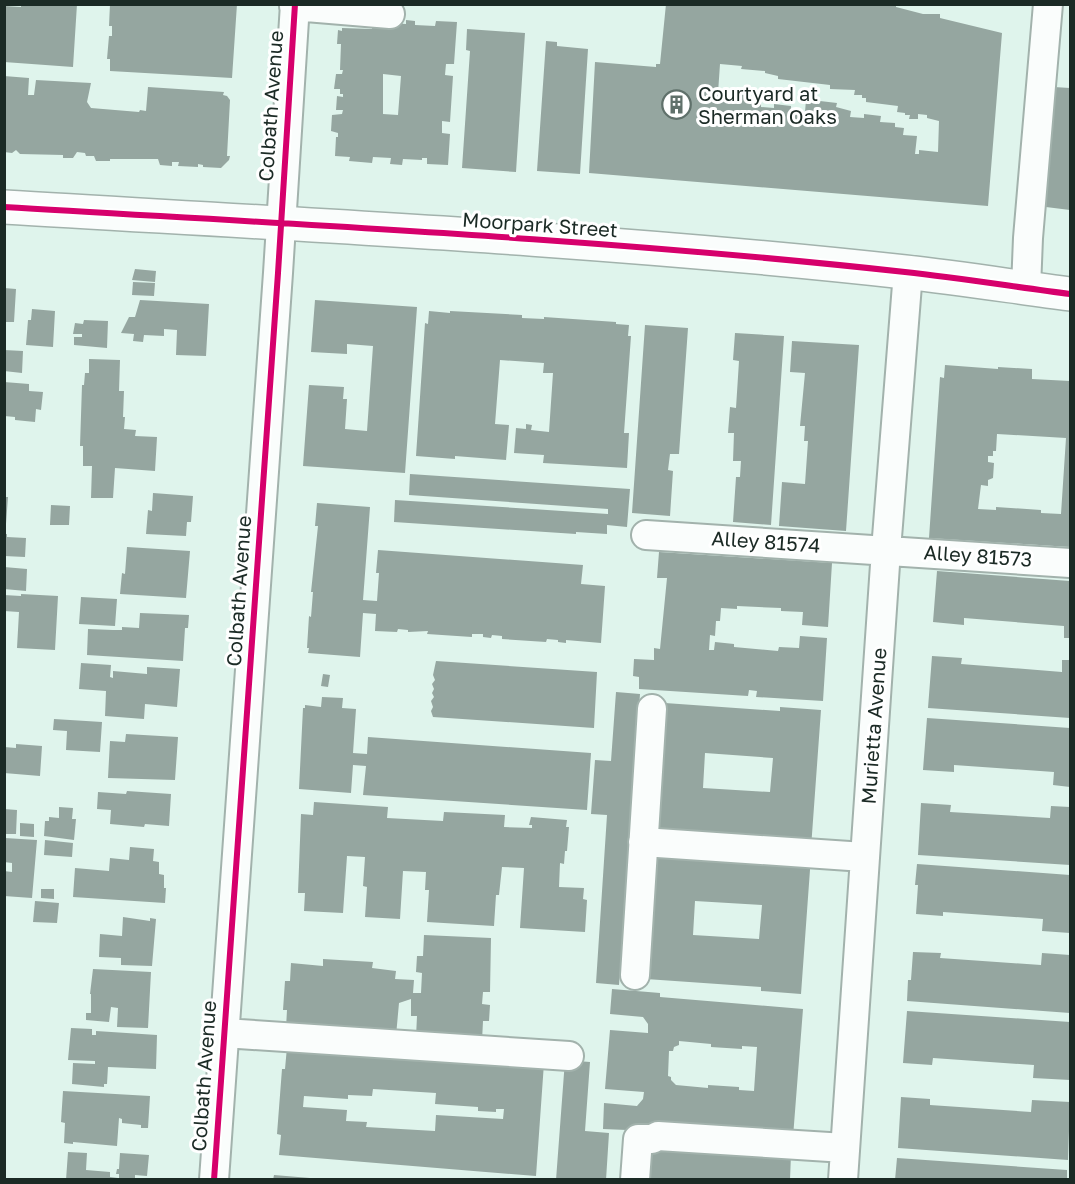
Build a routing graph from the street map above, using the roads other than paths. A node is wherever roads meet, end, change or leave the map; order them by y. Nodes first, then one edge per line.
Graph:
1 (1048, 4) edge
2 (294, 5) edge
3 (390, 14) dead end
4 (4, 207) edge
5 (280, 224) junction
6 (908, 272) junction
7 (1026, 288) junction
8 (1071, 294) edge
9 (646, 535) dead end
10 (886, 549) junction
11 (1071, 563) edge
12 (652, 709) dead end
13 (643, 842) junction
14 (864, 857) junction
15 (635, 975) dead end
16 (224, 1033) junction
17 (569, 1056) dead end
18 (845, 1148) junction
19 (214, 1179) edge
20 (635, 1179) edge
21 (843, 1179) edge

1 - 7 street
2 - 3 street
2 - 5 street, Colbath Avenue
4 - 5 main road, Moorpark Street
5 - 6 main road, Moorpark Street
5 - 16 street, Colbath Avenue
6 - 7 main road, Moorpark Street
6 - 10 street, Murietta Avenue
7 - 8 main road, Moorpark Street
9 - 10 street, Alley 81574
10 - 11 street, Alley 81573
10 - 14 street, Murietta Avenue
12 - 13 street
13 - 14 street
13 - 15 street
14 - 18 street, Murietta Avenue
16 - 17 street
16 - 19 street, Colbath Avenue
18 - 20 street
18 - 21 street, Murietta Avenue

